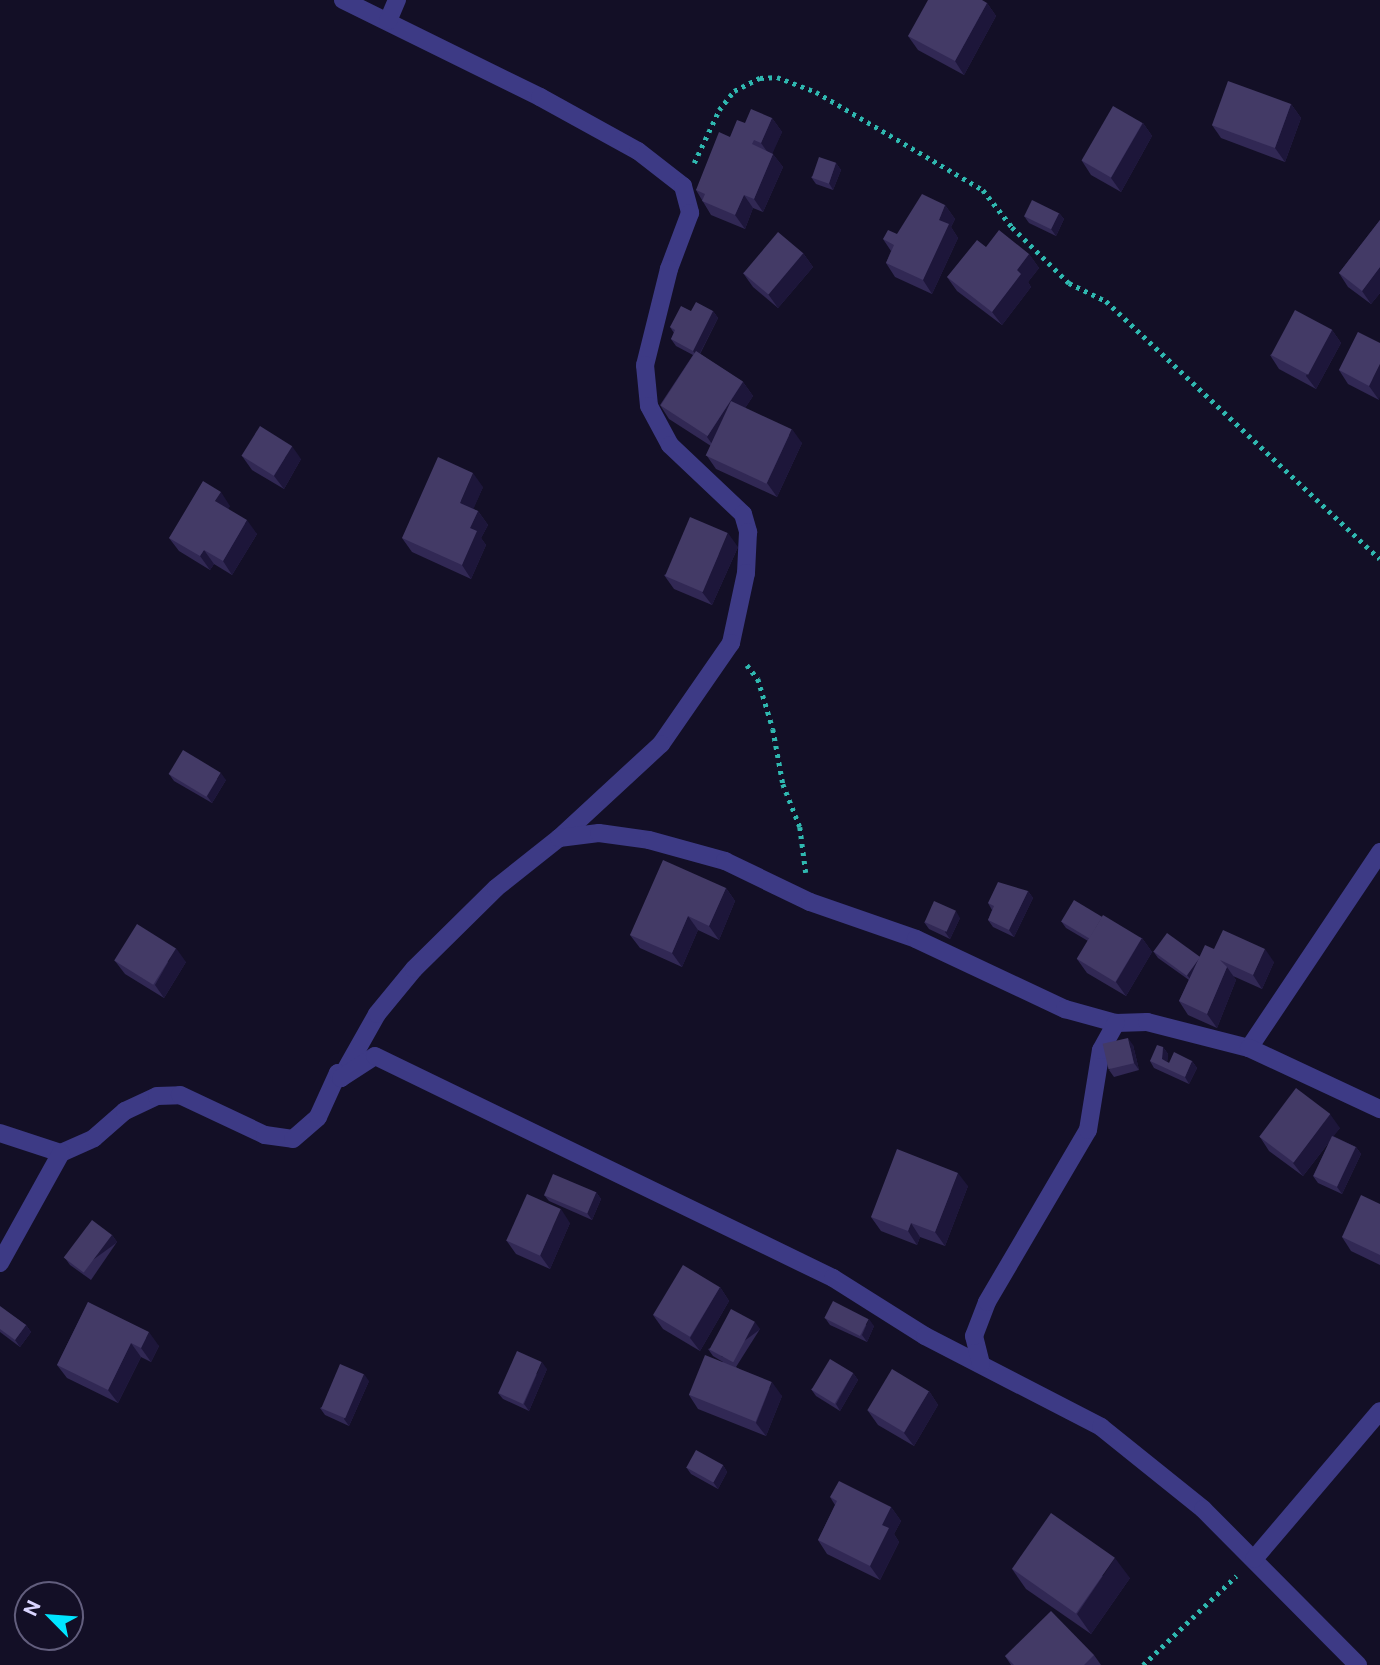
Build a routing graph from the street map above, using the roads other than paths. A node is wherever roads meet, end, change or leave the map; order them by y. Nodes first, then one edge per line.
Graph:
1 (343, 0) edge
2 (397, 0) edge
3 (388, 21) junction
4 (559, 838) junction
5 (1380, 852) edge
6 (1116, 1023) junction
7 (1249, 1048) junction
8 (341, 1078) junction
9 (1380, 1109) edge
10 (0, 1133) edge
11 (61, 1153) junction
12 (0, 1263) edge
13 (981, 1364) junction
14 (1380, 1411) edge
15 (1254, 1559) junction
16 (1358, 1665) edge

1 - 3 street
2 - 3 street
3 - 4 street
4 - 6 street
4 - 8 street
5 - 7 street
6 - 7 street
6 - 13 street
7 - 9 street
8 - 11 street
8 - 13 street
10 - 11 street
11 - 12 street
13 - 15 street
14 - 15 street
15 - 16 street

